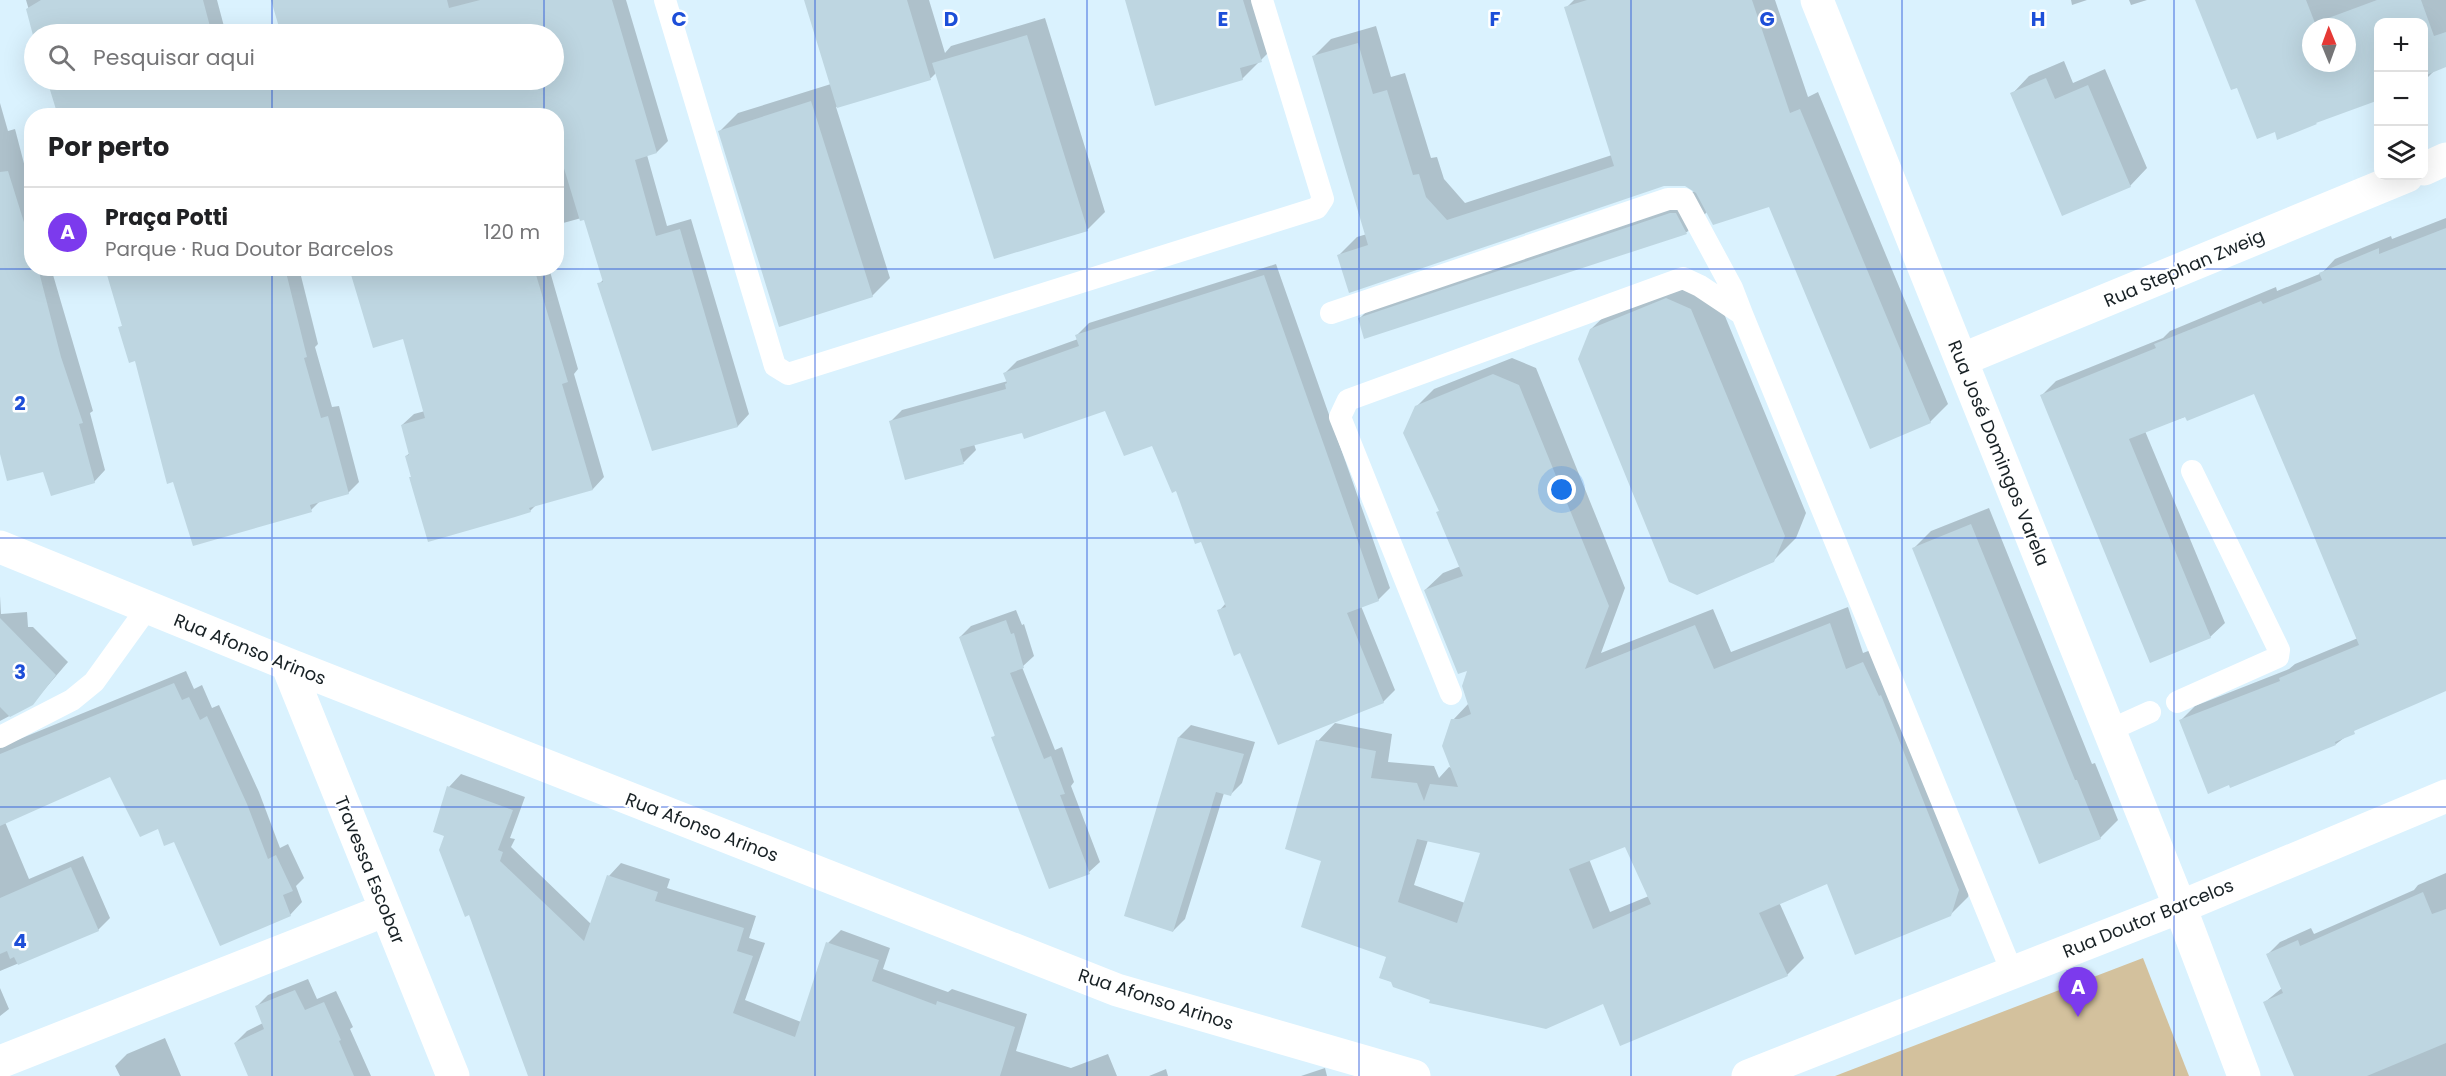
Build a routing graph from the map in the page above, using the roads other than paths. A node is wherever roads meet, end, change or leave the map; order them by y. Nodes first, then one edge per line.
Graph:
1 (665, 0) edge
2 (1262, 0) edge
3 (1817, 0) edge
4 (2446, 159) edge
5 (2428, 167) edge
6 (2397, 180) edge
7 (1331, 313) dead end
8 (1742, 314) junction
9 (1961, 360) junction
10 (2192, 471) dead end
11 (0, 547) edge
12 (148, 608) junction
13 (287, 664) junction
14 (1451, 694) dead end
15 (2177, 702) dead end
16 (2150, 712) dead end
17 (2110, 730) junction
18 (0, 737) edge
19 (2446, 796) edge
20 (2180, 907) junction
21 (386, 910) junction
22 (2012, 972) junction
23 (0, 1062) edge
24 (1776, 1069) edge
25 (453, 1076) edge
26 (1414, 1076) edge
27 (1748, 1076) edge
28 (2244, 1076) edge

1 - 2 lane
3 - 9 street, Rua José Domingos Varela
4 - 5 street
6 - 9 street, Rua Stephan Zweig
7 - 8 lane
8 - 14 lane
8 - 22 lane
9 - 17 street, Rua José Domingos Varela
10 - 15 lane
11 - 12 street, Rua Afonso Arinos
12 - 13 street, Rua Afonso Arinos
12 - 18 lane
13 - 21 street, Travessa Escobar
13 - 26 street, Rua Afonso Arinos
16 - 17 lane
17 - 20 street, Rua José Domingos Varela
19 - 20 street, Rua Doutor Barcelos
20 - 22 street, Rua Doutor Barcelos
20 - 28 street, Rua José Domingos Varela
21 - 23 street
21 - 25 street, Travessa Escobar
22 - 24 street, Rua Doutor Barcelos
24 - 27 street, Rua Doutor Barcelos

